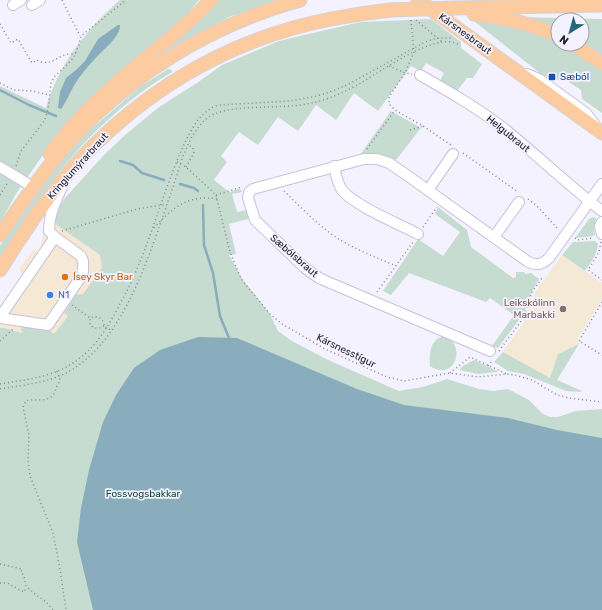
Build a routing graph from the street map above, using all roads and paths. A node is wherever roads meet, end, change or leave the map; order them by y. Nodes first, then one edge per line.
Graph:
1 (62, 0) edge
2 (126, 0) edge
3 (211, 0) edge
4 (300, 0) edge
5 (418, 0) edge
6 (602, 5) edge
7 (553, 6) junction
8 (456, 10) junction
9 (602, 11) edge
10 (409, 14) dead end
11 (415, 19) dead end
12 (0, 24) edge
13 (550, 33) edge
14 (80, 36) junction
15 (442, 42) dead end
16 (413, 48) junction
17 (585, 52) edge
18 (76, 53) junction
19 (602, 63) edge
20 (389, 66) dead end
21 (405, 73) junction
22 (420, 75) joint
23 (0, 83) edge
24 (49, 95) junction
25 (395, 110) junction
26 (423, 126) junction
27 (410, 130) dead end
28 (601, 132) edge
29 (189, 145) dead end
30 (456, 151) junction
31 (363, 155) dead end
32 (177, 162) junction
33 (334, 166) junction
34 (0, 167) edge
35 (186, 167) junction
36 (13, 174) junction
37 (66, 176) junction
38 (37, 182) junction
39 (276, 183) junction
40 (602, 184) edge
41 (242, 187) dead end
42 (428, 190) junction
43 (0, 195) edge
44 (216, 195) junction
45 (218, 198) junction
46 (519, 202) dead end
47 (589, 202) junction
48 (162, 205) junction
49 (166, 205) dead end
50 (449, 205) junction
51 (602, 211) edge
52 (602, 222) edge
53 (153, 229) junction
54 (561, 233) dead end
55 (418, 234) junction
56 (602, 234) edge
57 (0, 235) edge
58 (55, 237) junction
59 (494, 237) junction
60 (573, 237) dead end
61 (396, 266) junction
62 (0, 270) edge
63 (542, 278) dead end
64 (602, 280) edge
65 (371, 300) junction
66 (602, 302) edge
67 (70, 304) dead end
68 (0, 318) edge
69 (90, 318) junction
70 (16, 326) dead end
71 (104, 326) junction
72 (107, 328) junction
73 (112, 331) dead end
74 (0, 341) edge
75 (493, 355) junction
76 (602, 355) edge
77 (488, 366) junction
78 (57, 371) junction
79 (450, 373) junction
80 (507, 374) junction
81 (0, 384) edge
82 (602, 402) edge
83 (0, 564) edge
84 (0, 582) edge
85 (26, 586) junction
86 (52, 610) edge
87 (66, 610) edge

1 - 14 path
2 - 14 path
3 - 38 main road
4 - 38 main road, Kringlumýrarbraut
5 - 28 main road, Kársnesbraut
6 - 7 main road
7 - 8 main road
7 - 9 main road
8 - 13 main road
8 - 37 main road, Kringlumýrarbraut, bridge
10 - 16 path
11 - 15 path
12 - 18 path
14 - 18 path
16 - 21 path
16 - 32 path
17 - 19 main road
18 - 24 path
20 - 21 path
21 - 22 path
21 - 25 path
22 - 47 street, Helgubraut
23 - 24 path
24 - 36 path
25 - 26 path
25 - 31 path
26 - 27 path
26 - 30 path
29 - 35 path
30 - 42 street
30 - 54 path
32 - 35 path, Kársnesstígur
32 - 48 path
33 - 39 street, Sæbólsbraut
33 - 42 street, Sæbólsbraut
33 - 55 street
34 - 36 street
35 - 44 path, Kársnesstígur
36 - 38 street
36 - 43 path
37 - 58 street
37 - 62 main road, Kringlumýrarbraut
38 - 57 main road, Kringlumýrarbraut
39 - 61 path
39 - 65 street, Sæbólsbraut
40 - 47 street, Sæbólsbraut
41 - 44 path
42 - 50 street, Sæbólsbraut
44 - 45 path, Kársnesstígur
45 - 53 path
45 - 79 path, Kársnesstígur
46 - 59 street
47 - 51 street, Helgubraut
47 - 59 street, Sæbólsbraut
48 - 49 path
48 - 53 path
48 - 58 path
50 - 55 path
50 - 59 street, Sæbólsbraut
52 - 56 street
53 - 72 path
55 - 61 path
58 - 68 street
58 - 68 street
60 - 64 path
61 - 65 path
63 - 75 path
65 - 75 street, Sæbólsbraut
66 - 76 path
67 - 69 path
69 - 71 path
69 - 71 path
70 - 74 path
71 - 72 path
72 - 73 path
72 - 78 path
75 - 77 path
77 - 79 path
77 - 80 path
78 - 81 path
78 - 87 path
79 - 80 path, Kársnesstígur
80 - 82 path, Kársnesstígur
83 - 85 path
84 - 85 path
85 - 86 path

